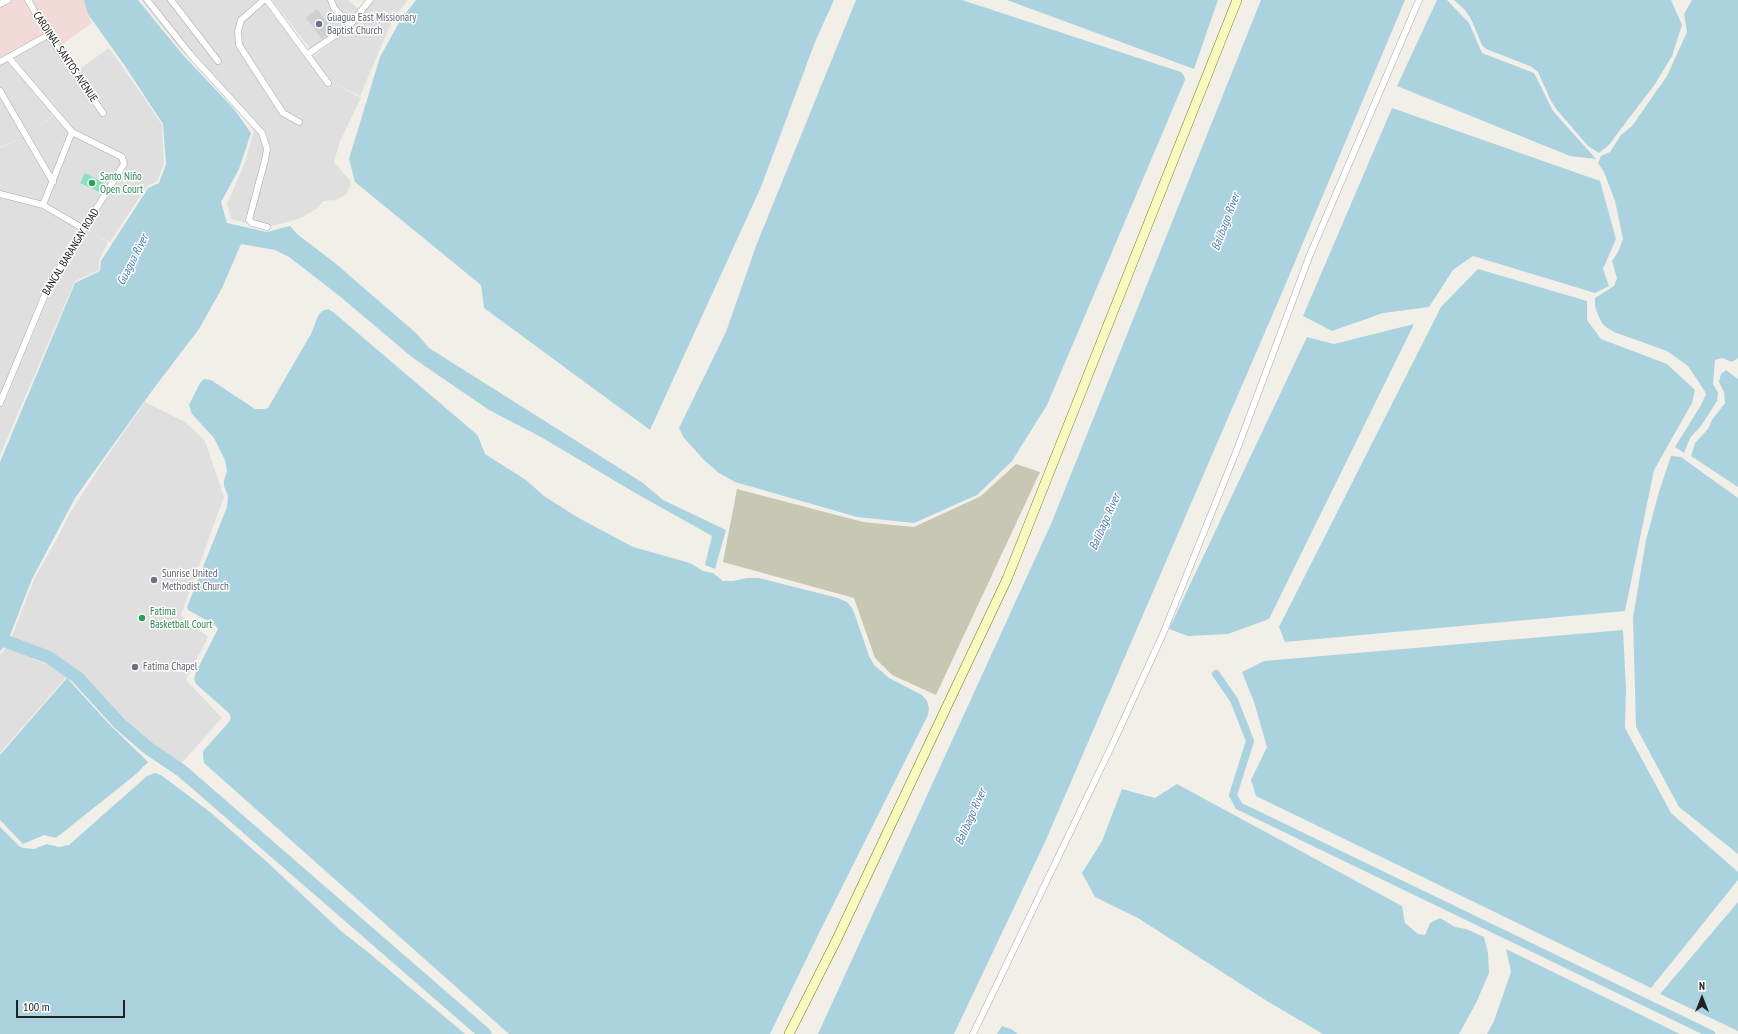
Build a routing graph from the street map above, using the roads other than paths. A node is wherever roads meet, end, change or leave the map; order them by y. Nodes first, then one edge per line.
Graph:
1 (8, 0) edge
2 (28, 0) edge
3 (147, 0) edge
4 (171, 0) edge
5 (266, 0) edge
6 (331, 0) edge
7 (370, 0) edge
8 (1237, 0) edge
9 (1419, 0) edge
10 (0, 4) edge
11 (350, 25) junction
12 (48, 35) junction
13 (308, 54) junction
14 (9, 58) junction
15 (218, 61) dead end
16 (0, 62) edge
17 (328, 83) dead end
18 (0, 91) edge
19 (103, 113) dead end
20 (299, 122) dead end
21 (72, 132) junction
22 (53, 182) junction
23 (0, 194) edge
24 (43, 205) junction
25 (267, 226) dead end
26 (84, 229) junction
27 (0, 403) edge
28 (789, 1034) edge
29 (973, 1034) edge

1 - 10 street
2 - 12 street, CARDINAL SANTOS AVENUE
3 - 25 street
4 - 15 street
5 - 13 street
5 - 20 street
6 - 11 street
7 - 11 street
8 - 28 street
9 - 29 street
11 - 13 street
12 - 14 street
12 - 19 street, CARDINAL SANTOS AVENUE
13 - 17 street
14 - 16 street
14 - 21 street, BANCAL BARANGAY ROAD
18 - 22 street
21 - 22 street
21 - 26 street, BANCAL BARANGAY ROAD
22 - 24 street
23 - 24 street
24 - 26 street
26 - 27 street, BANCAL BARANGAY ROAD

